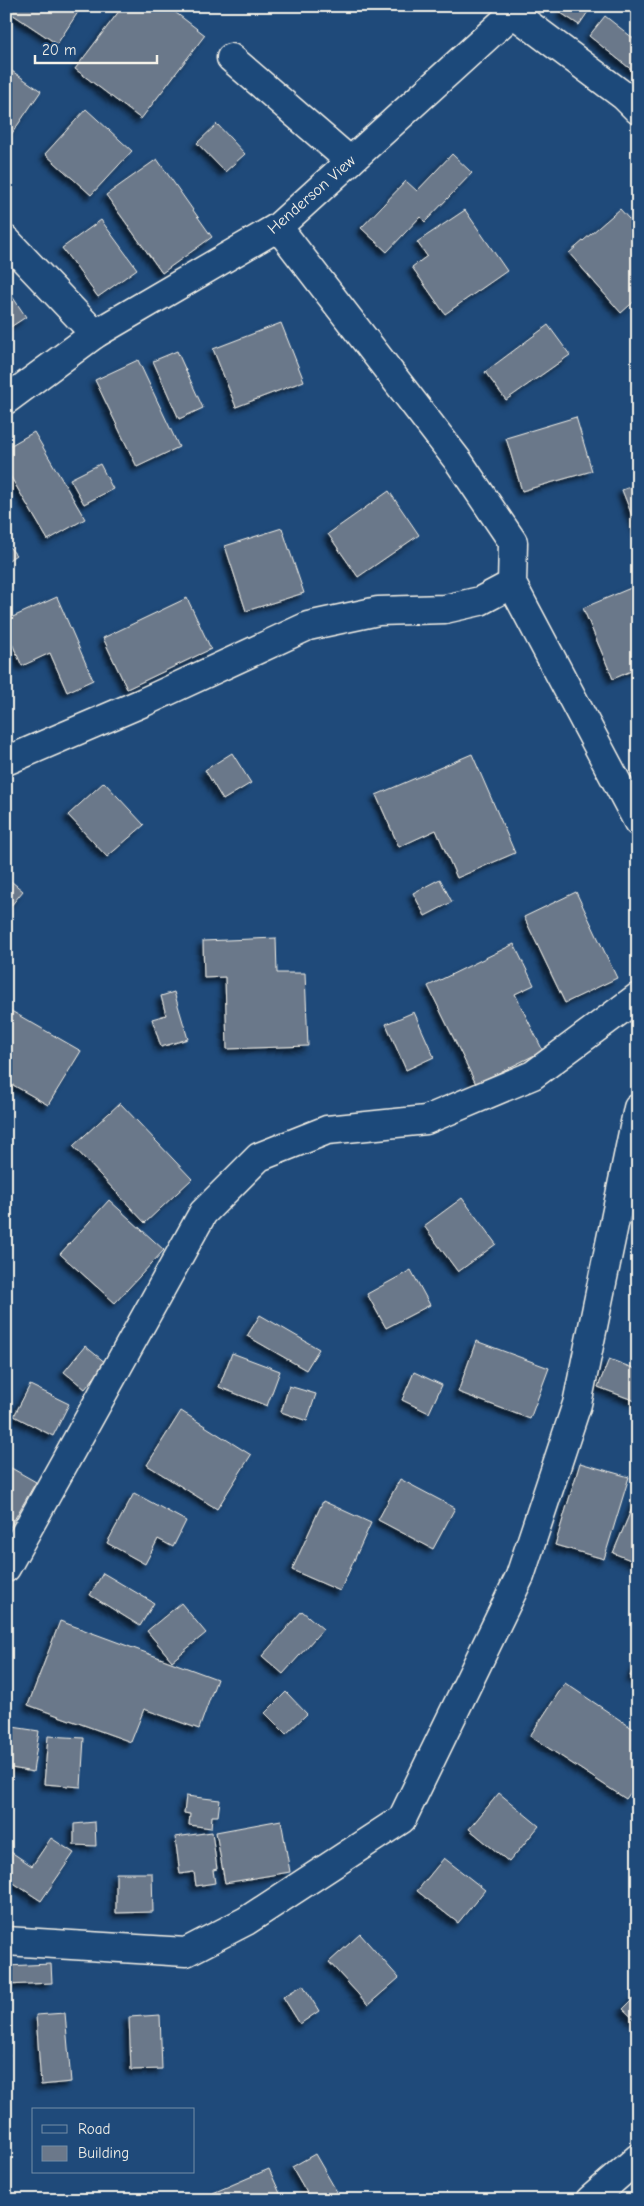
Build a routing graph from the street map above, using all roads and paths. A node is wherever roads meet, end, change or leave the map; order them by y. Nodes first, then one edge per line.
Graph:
1 (514, 10) edge
2 (231, 58) dead end
3 (638, 110) edge
4 (350, 161) junction
5 (278, 227) junction
6 (6, 240) edge
7 (95, 334) junction
8 (6, 400) edge
9 (512, 584) junction
10 (6, 761) edge
11 (638, 822) edge
12 (638, 997) edge
13 (638, 1108) edge
14 (6, 1568) edge
15 (6, 1941) edge
16 (638, 2158) edge
17 (590, 2200) edge

1 - 3 street
1 - 4 street, Henderson View
2 - 4 street
4 - 5 street, Henderson View
5 - 7 street, Henderson View
5 - 9 street
6 - 7 street
7 - 8 street, Henderson View
9 - 10 street
9 - 11 street
12 - 14 street
13 - 15 street
16 - 17 street

